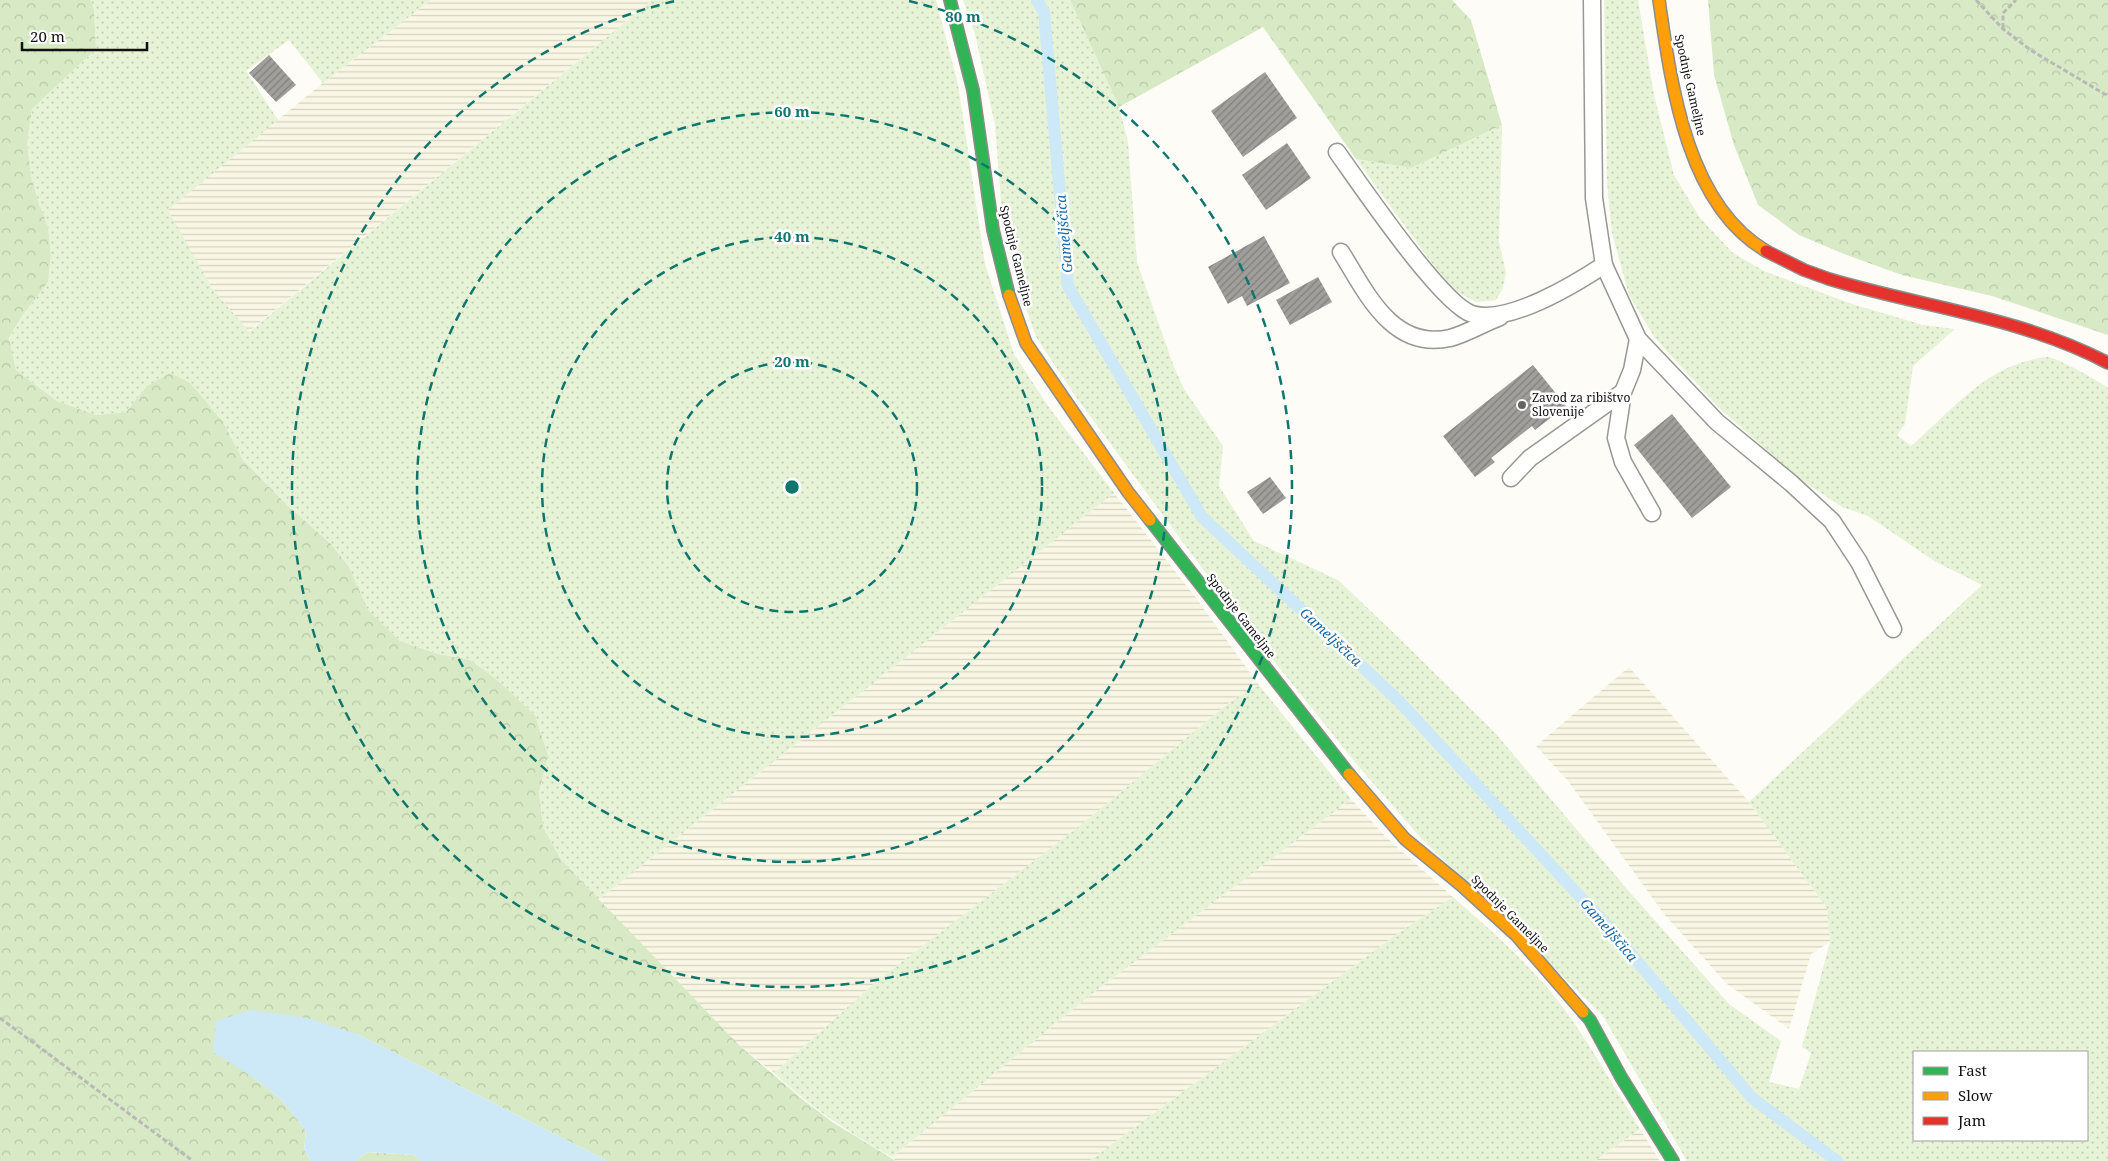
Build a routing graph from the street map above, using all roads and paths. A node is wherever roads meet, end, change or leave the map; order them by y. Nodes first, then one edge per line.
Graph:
1 (950, 0) edge
2 (1592, 0) edge
3 (1659, 0) edge
4 (1976, 0) edge
5 (2016, 0) edge
6 (2003, 29) junction
7 (2108, 96) edge
8 (1336, 152) dead end
9 (1341, 252) dead end
10 (1604, 265) junction
11 (1504, 315) junction
12 (1638, 340) junction
13 (2108, 363) edge
14 (1623, 392) junction
15 (1511, 478) dead end
16 (1652, 513) dead end
17 (1893, 628) dead end
18 (0, 1018) edge
19 (193, 1161) edge
20 (1674, 1161) edge

1 - 20 street, Spodnje Gameljne
2 - 10 lane
3 - 13 street, Spodnje Gameljne
4 - 6 path
5 - 6 path
6 - 7 path
8 - 11 lane
9 - 11 lane
10 - 11 lane
10 - 12 lane
12 - 14 lane
12 - 17 lane
14 - 15 lane
14 - 16 lane
18 - 19 path

